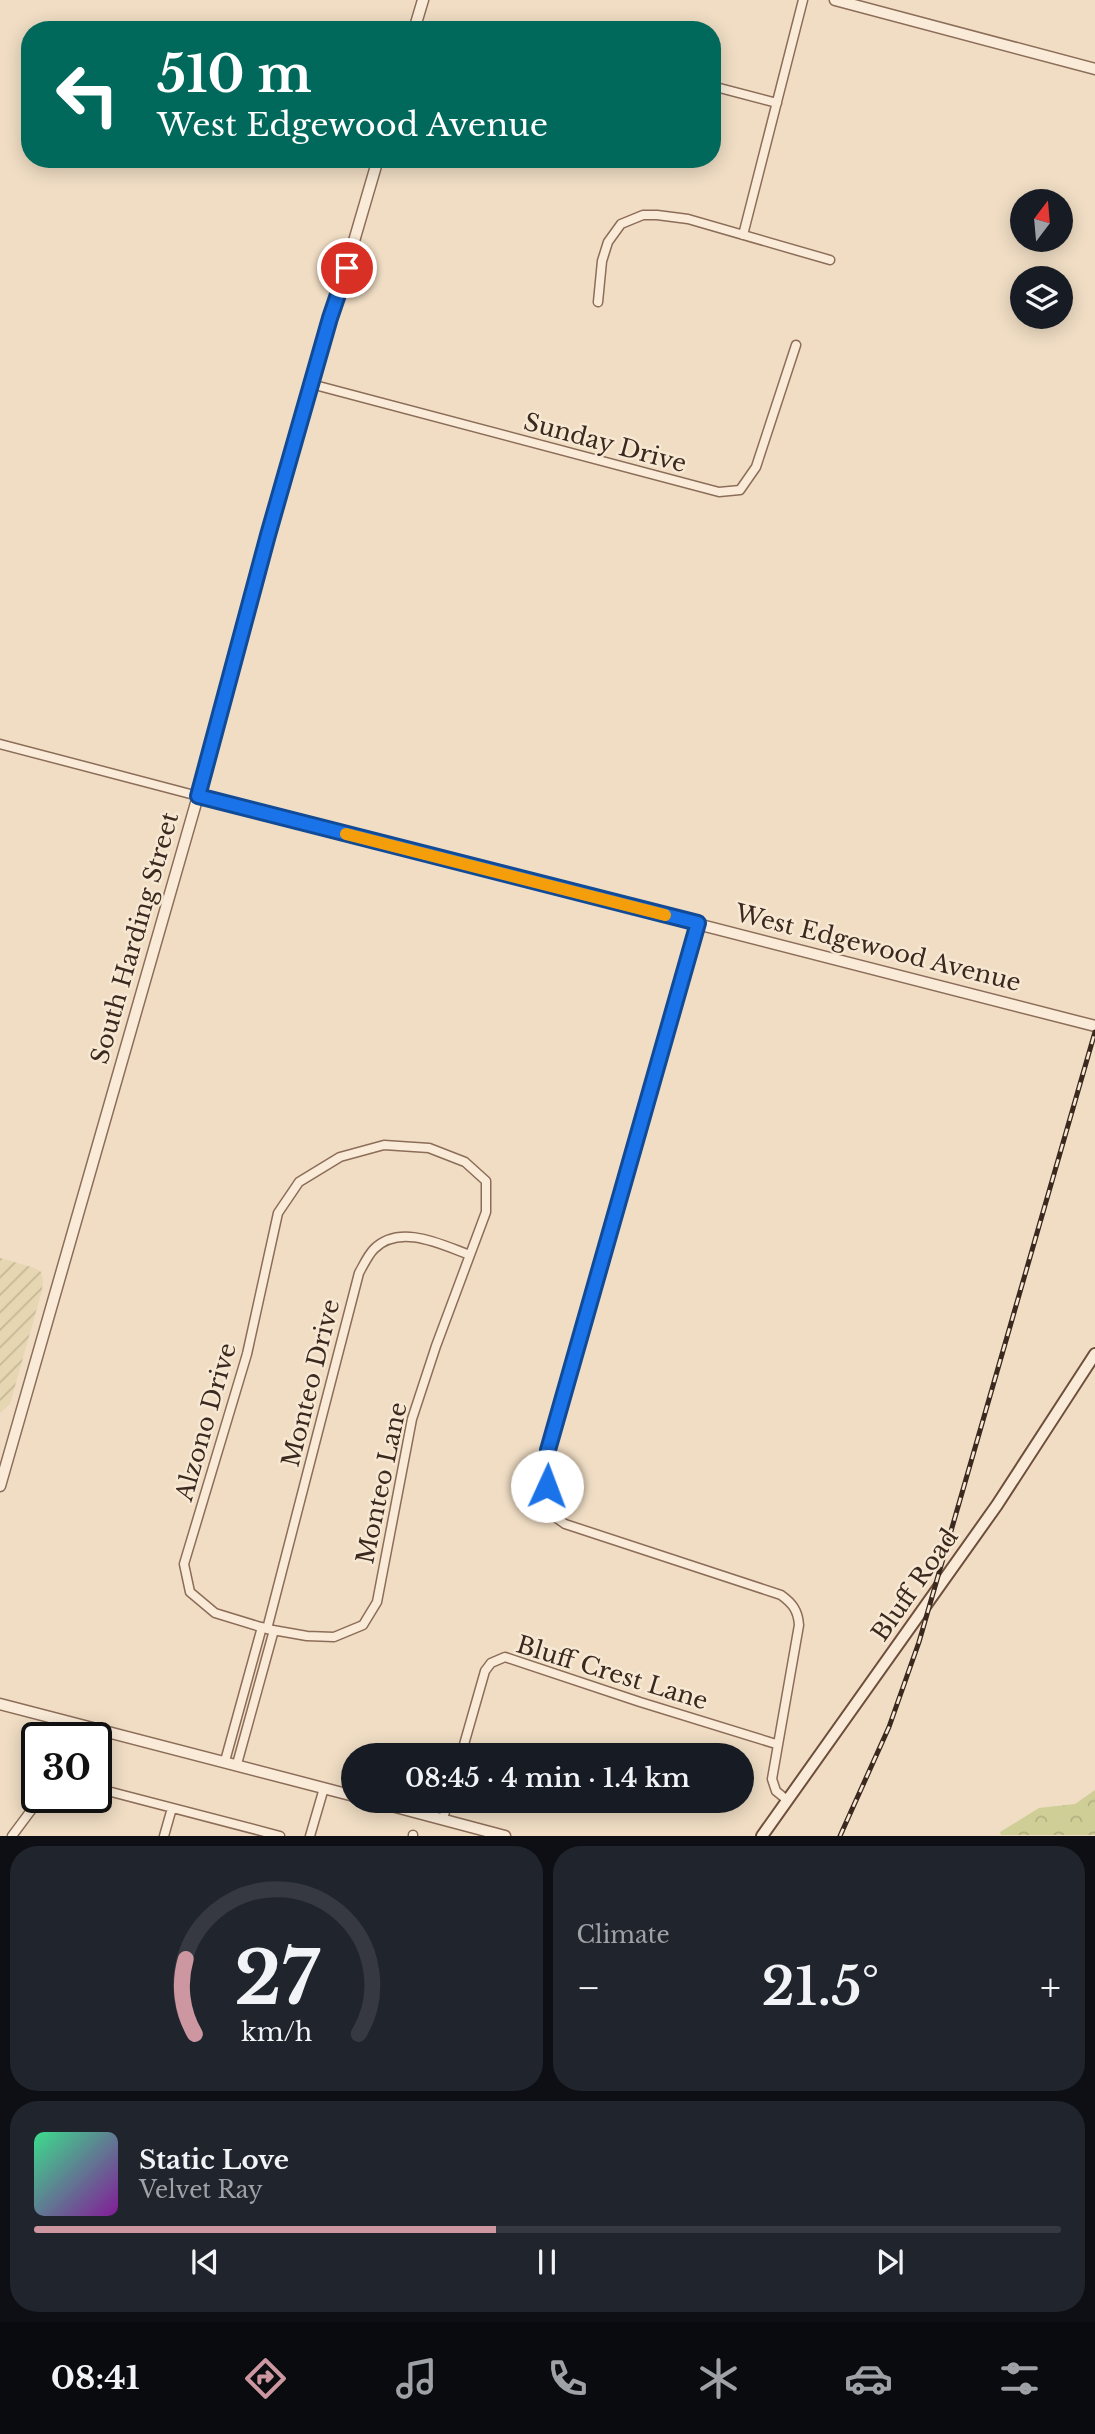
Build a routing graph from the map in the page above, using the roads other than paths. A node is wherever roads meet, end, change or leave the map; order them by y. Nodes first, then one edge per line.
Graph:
1 (423, 0) edge
2 (803, 0) edge
3 (835, 0) edge
4 (417, 21) edge
5 (1095, 69) edge
6 (721, 88) edge
7 (776, 103) junction
8 (375, 168) edge
9 (743, 235) junction
10 (830, 260) dead end
11 (598, 302) dead end
12 (796, 345) dead end
13 (311, 384) junction
14 (0, 744) edge
15 (198, 796) junction
16 (698, 923) junction
17 (1095, 1026) edge
18 (299, 1182) joint
19 (470, 1255) junction
20 (1095, 1354) edge
21 (0, 1486) edge
22 (268, 1628) junction
23 (0, 1704) edge
24 (464, 1743) edge
25 (776, 1744) junction
26 (225, 1761) junction
27 (237, 1764) junction
28 (324, 1788) junction
29 (112, 1792) edge
30 (341, 1793) edge
31 (787, 1800) junction
32 (172, 1808) junction
33 (29, 1813) edge
34 (420, 1813) edge
35 (445, 1813) edge
36 (443, 1819) junction
37 (259, 1833) edge
38 (12, 1836) edge
39 (164, 1836) edge
40 (280, 1836) edge
41 (310, 1836) edge
42 (505, 1836) edge
43 (762, 1836) edge

1 - 4 street
2 - 7 street
3 - 5 street
6 - 7 street
7 - 9 street
8 - 13 street, South Harding Street
9 - 10 street
9 - 11 street
12 - 13 street, Sunday Drive
13 - 15 street, South Harding Street
14 - 15 street, West Edgewood Avenue
15 - 16 street, West Edgewood Avenue
15 - 21 street, South Harding Street
16 - 17 street, West Edgewood Avenue
16 - 25 street
18 - 19 street, Monteo Lane
18 - 22 street, Alzono Drive
19 - 22 street, Monteo Lane
19 - 22 street, Monteo Drive
20 - 31 main road, Bluff Road
22 - 26 street, Monteo Drive
22 - 27 street, Monteo Drive
23 - 26 street
24 - 25 street, Bluff Crest Lane
25 - 31 street
26 - 27 street
27 - 28 street
28 - 30 street
28 - 41 street
29 - 32 street
31 - 43 main road, Bluff Road
32 - 37 street
32 - 39 street
33 - 38 street
34 - 36 street
35 - 36 street
36 - 42 street
37 - 40 street

